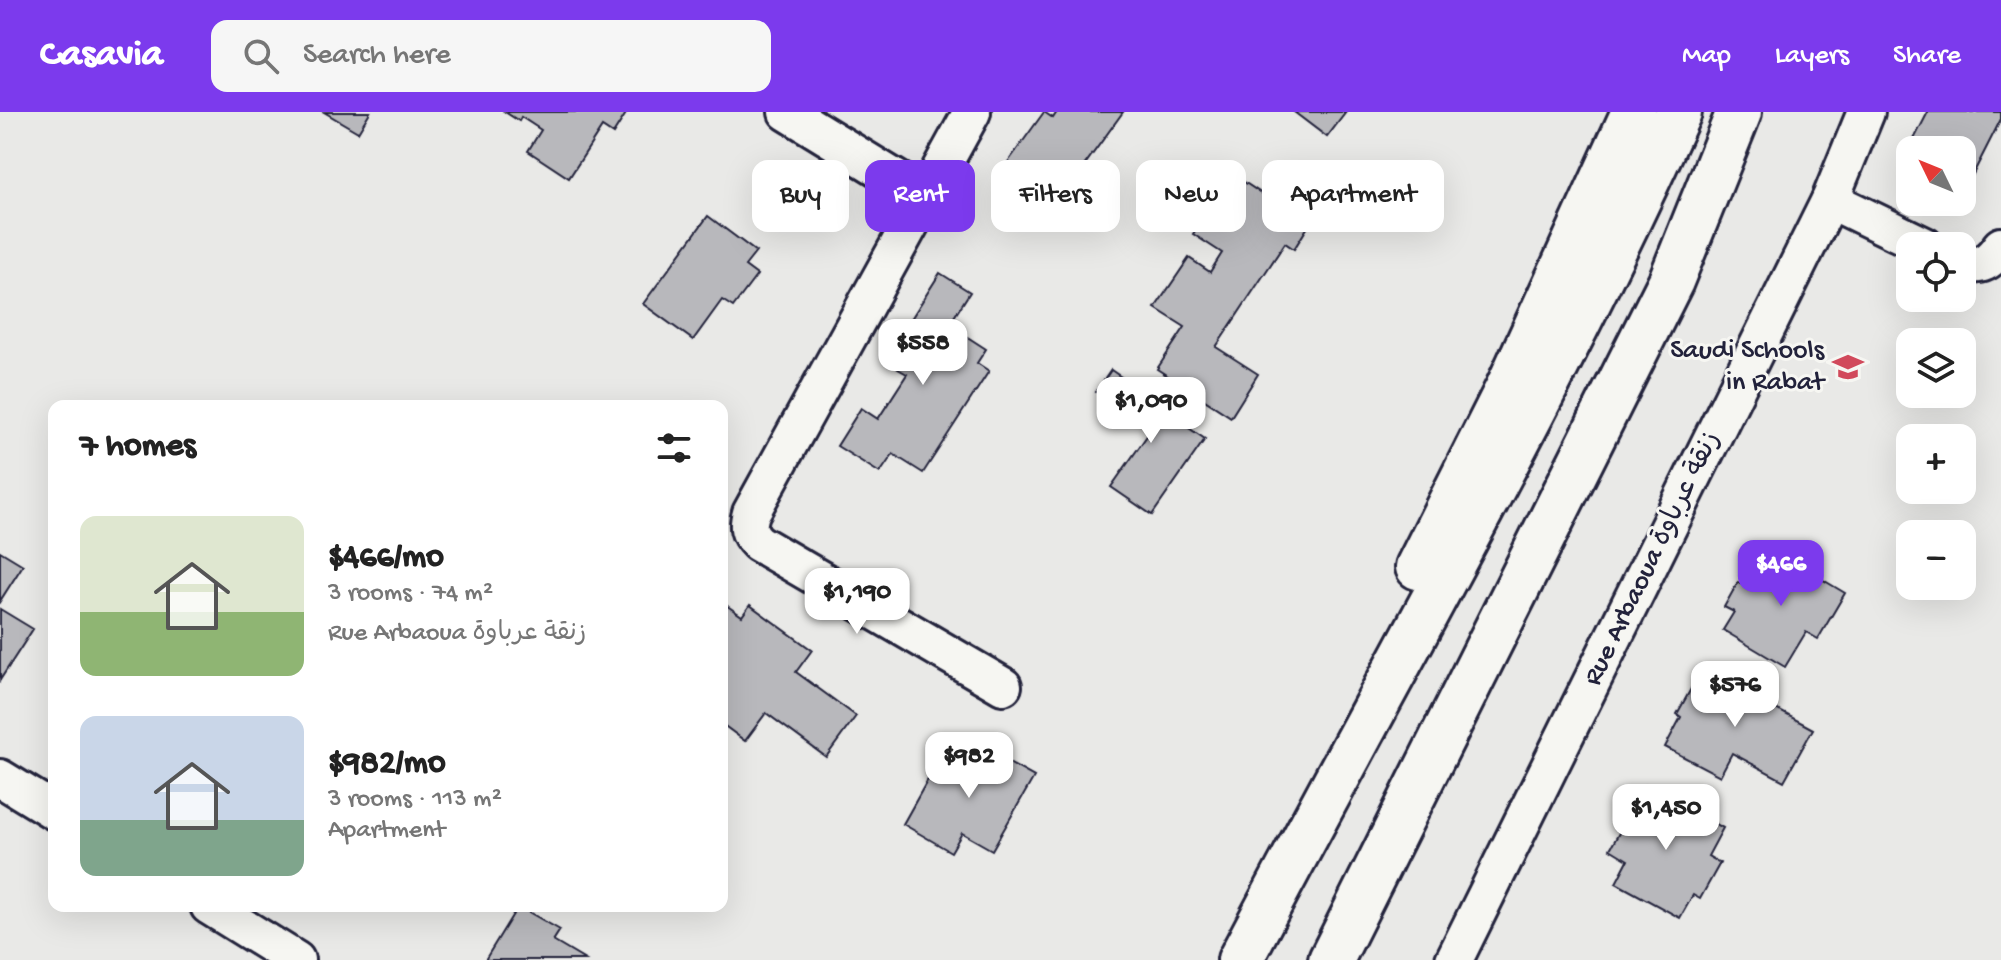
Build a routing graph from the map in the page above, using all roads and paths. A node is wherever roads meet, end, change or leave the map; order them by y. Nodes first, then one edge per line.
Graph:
1 (787, 112) edge
2 (972, 112) edge
3 (1634, 112) edge
4 (1679, 112) edge
5 (1739, 112) edge
6 (1768, 112) edge
7 (1866, 112) edge
8 (865, 160) edge
9 (945, 160) edge
10 (1830, 200) junction
11 (904, 232) edge
12 (1896, 232) edge
13 (2001, 246) edge
14 (1976, 265) edge
15 (1671, 281) junction
16 (1395, 670) junction
17 (1003, 686) dead end
18 (0, 778) edge
19 (48, 807) edge
20 (219, 912) edge
21 (296, 960) edge
22 (1240, 960) edge
23 (1331, 960) edge
24 (1454, 960) edge

1 - 8 street
2 - 9 street
3 - 16 highway
4 - 16 highway
5 - 15 highway
6 - 15 highway
7 - 10 street, Rue Arbaoua زنقة عرباوة
10 - 12 street
10 - 24 street, Rue Arbaoua زنقة عرباوة
11 - 17 street
13 - 14 street
15 - 23 highway
16 - 22 highway
18 - 19 street
20 - 21 street

